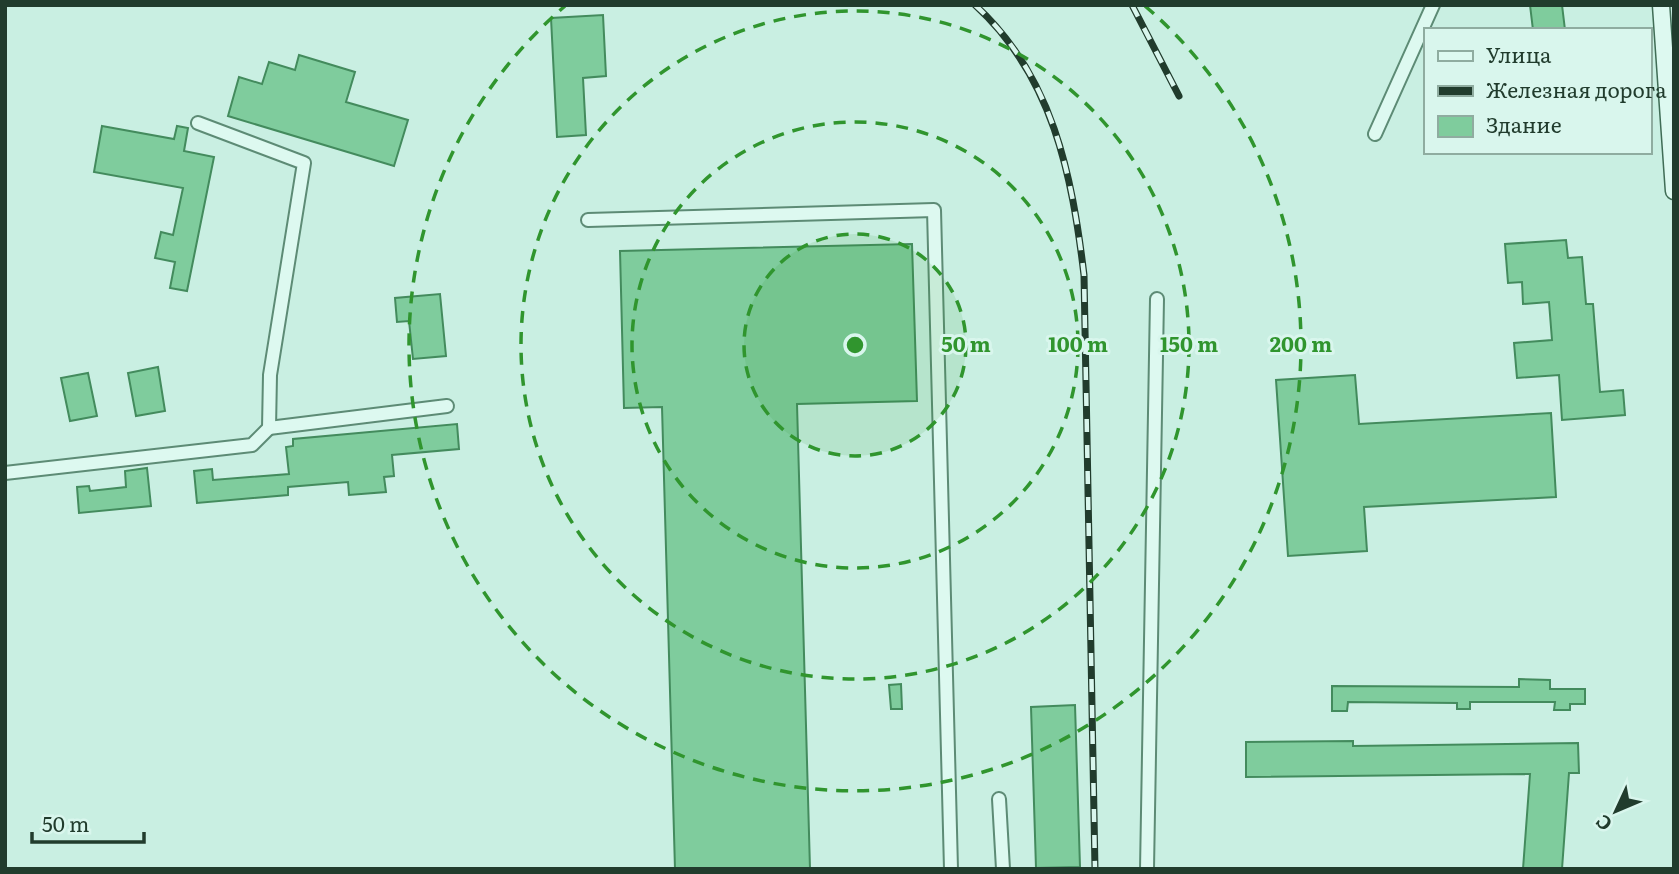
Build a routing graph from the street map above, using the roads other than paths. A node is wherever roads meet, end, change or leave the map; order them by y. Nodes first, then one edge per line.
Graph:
1 (1433, 5) edge
2 (1661, 5) edge
3 (198, 123) dead end
4 (1375, 134) dead end
5 (1673, 152) edge
6 (1674, 191) edge
7 (588, 219) dead end
8 (1157, 299) dead end
9 (447, 406) dead end
10 (269, 428) junction
11 (5, 472) edge
12 (999, 800) dead end
13 (951, 869) edge
14 (1003, 869) edge
15 (1147, 869) edge

1 - 4 street
2 - 5 street
3 - 10 street
5 - 6 street
7 - 13 street
8 - 15 street
9 - 10 street
10 - 11 street
12 - 14 street

